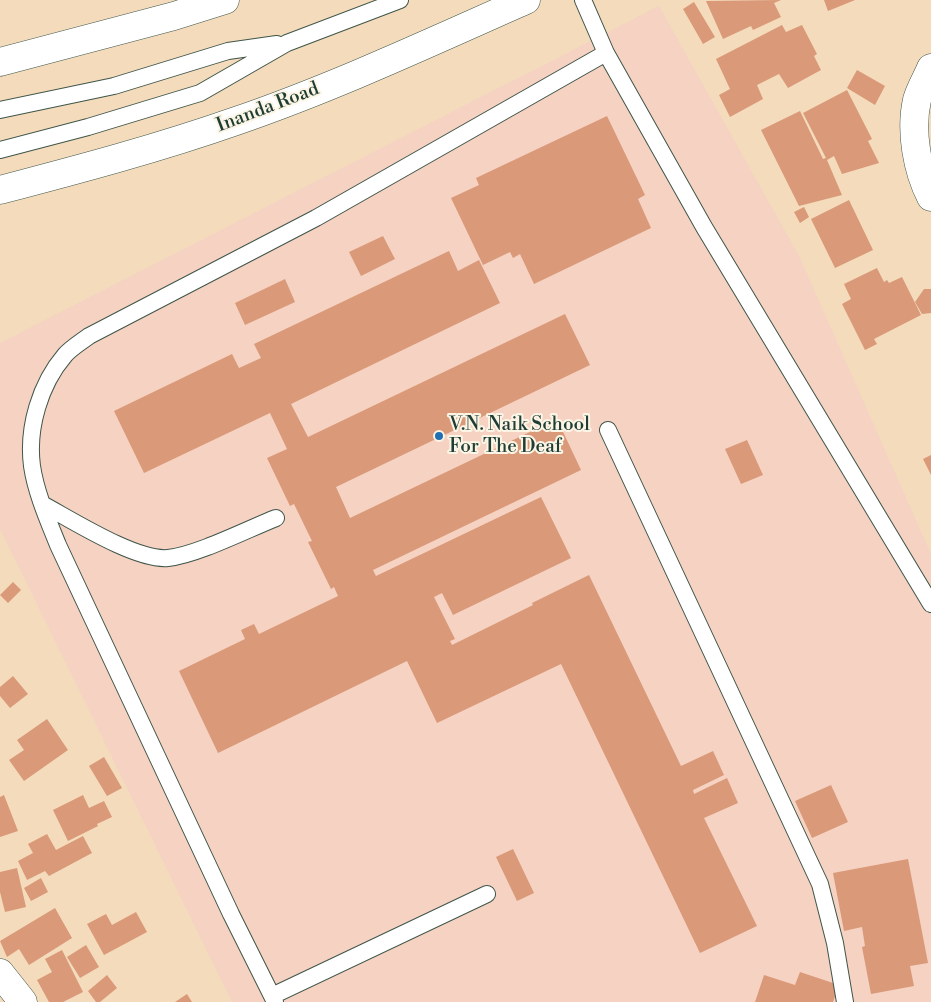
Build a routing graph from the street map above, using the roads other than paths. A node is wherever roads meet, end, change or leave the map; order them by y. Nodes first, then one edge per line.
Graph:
1 (226, 0) edge
2 (400, 0) edge
3 (526, 0) edge
4 (583, 0) edge
5 (287, 43) junction
6 (606, 52) junction
7 (0, 62) edge
8 (931, 68) edge
9 (0, 110) edge
10 (0, 150) edge
11 (0, 190) edge
12 (931, 197) edge
13 (608, 430) dead end
14 (42, 504) junction
15 (276, 518) dead end
16 (931, 604) edge
17 (487, 894) dead end
18 (0, 973) edge
19 (273, 999) edge
20 (23, 1002) edge
21 (845, 1002) edge

1 - 7 street
2 - 5 lane
3 - 11 street, Inanda Road
4 - 6 lane
5 - 9 lane
5 - 10 lane
6 - 14 lane
6 - 16 lane
8 - 12 street
13 - 21 lane
14 - 15 lane
14 - 19 lane
17 - 19 lane
18 - 20 street

